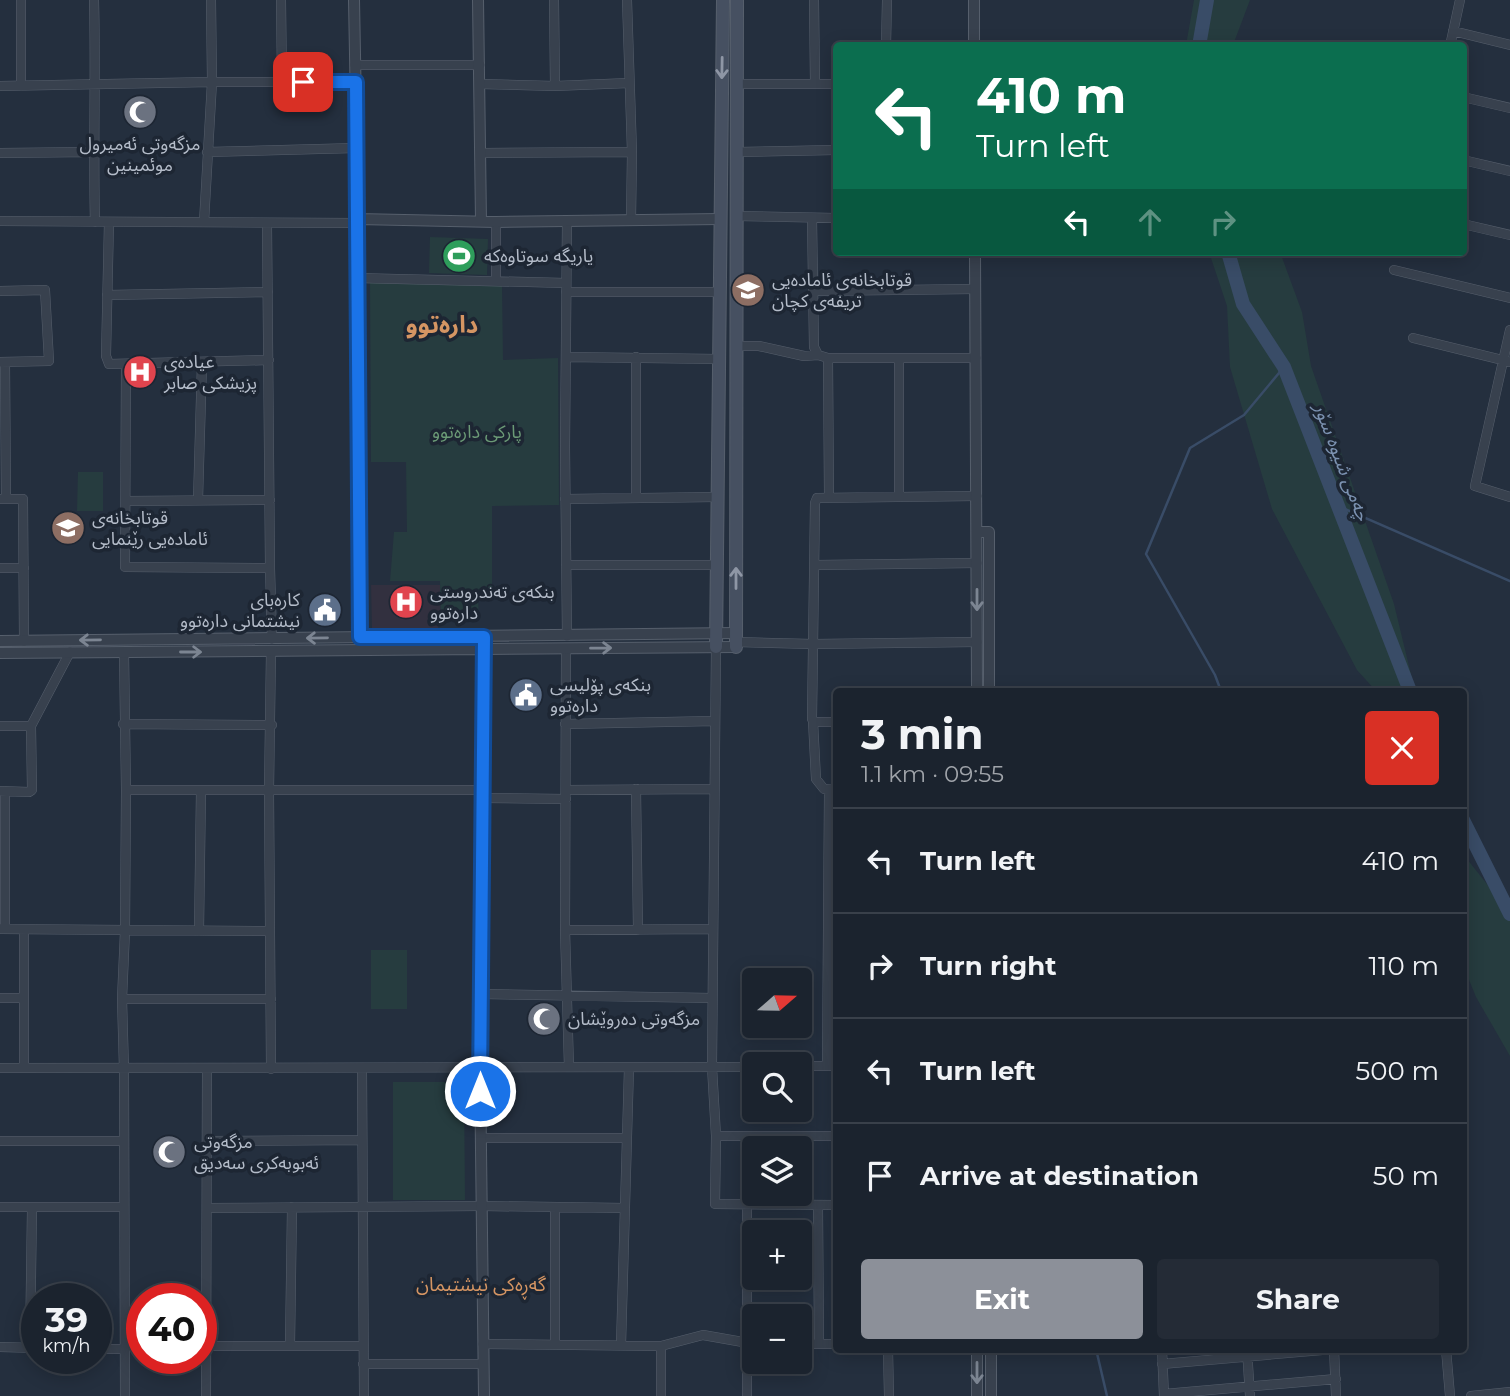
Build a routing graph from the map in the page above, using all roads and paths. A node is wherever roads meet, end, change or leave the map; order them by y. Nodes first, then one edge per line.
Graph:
1 (21, 0) edge
2 (94, 0) edge
3 (211, 0) edge
4 (281, 0) edge
5 (354, 0) edge
6 (478, 0) edge
7 (554, 0) edge
8 (627, 0) edge
9 (723, 0) edge
10 (737, 0) edge
11 (814, 0) edge
12 (887, 0) edge
13 (974, 0) edge
14 (1460, 0) edge
15 (1453, 31) junction
16 (886, 42) edge
17 (974, 42) edge
18 (1451, 42) edge
19 (1510, 45) edge
20 (355, 65) junction
21 (480, 65) junction
22 (212, 82) junction
23 (282, 82) junction
24 (356, 82) junction
25 (629, 83) junction
26 (480, 84) junction
27 (737, 84) junction
28 (815, 84) junction
29 (833, 84) edge
30 (97, 85) junction
31 (0, 86) edge
32 (21, 86) junction
33 (555, 86) junction
34 (1467, 98) edge
35 (1510, 108) edge
36 (356, 148) junction
37 (833, 150) edge
38 (93, 152) junction
39 (207, 152) junction
40 (632, 152) junction
41 (737, 152) junction
42 (0, 153) edge
43 (481, 153) junction
44 (1467, 161) edge
45 (1510, 171) edge
46 (736, 216) junction
47 (812, 218) junction
48 (833, 218) edge
49 (720, 219) junction
50 (631, 220) junction
51 (0, 221) edge
52 (358, 221) junction
53 (481, 221) junction
54 (567, 221) junction
55 (95, 222) junction
56 (109, 222) junction
57 (204, 222) junction
58 (496, 222) junction
59 (267, 223) junction
60 (1467, 225) edge
61 (1510, 235) edge
62 (975, 256) edge
63 (1394, 270) dead end
64 (356, 278) junction
65 (496, 281) junction
66 (566, 287) junction
67 (975, 289) junction
68 (814, 290) junction
69 (0, 291) edge
70 (268, 292) junction
71 (719, 292) junction
72 (107, 295) junction
73 (1510, 298) edge
74 (1510, 330) edge
75 (1413, 338) dead end
76 (736, 353) junction
77 (566, 357) junction
78 (636, 357) junction
79 (823, 357) junction
80 (898, 358) junction
81 (976, 358) junction
82 (719, 359) junction
83 (269, 360) junction
84 (1507, 361) edge
85 (3, 362) edge
86 (202, 363) junction
87 (126, 364) junction
88 (899, 496) junction
89 (977, 496) junction
90 (717, 497) junction
91 (829, 497) junction
92 (636, 498) junction
93 (1510, 498) edge
94 (3, 499) edge
95 (198, 499) junction
96 (565, 499) junction
97 (270, 500) junction
98 (126, 501) junction
99 (983, 532) junction
100 (977, 563) junction
101 (566, 565) junction
102 (717, 565) junction
103 (815, 565) junction
104 (0, 568) edge
105 (24, 568) junction
106 (270, 568) junction
107 (716, 633) junction
108 (567, 636) junction
109 (361, 637) junction
110 (272, 639) junction
111 (0, 641) edge
112 (24, 641) junction
113 (736, 641) junction
114 (533, 642) junction
115 (977, 642) junction
116 (483, 643) junction
117 (813, 644) junction
118 (716, 647) junction
119 (566, 649) junction
120 (271, 651) junction
121 (361, 651) junction
122 (71, 652) junction
123 (124, 652) junction
124 (0, 653) edge
125 (977, 688) edge
126 (989, 688) edge
127 (715, 721) junction
128 (813, 722) junction
129 (833, 722) edge
130 (123, 724) junction
131 (565, 724) junction
132 (272, 725) junction
133 (0, 726) edge
134 (31, 726) junction
135 (126, 789) junction
136 (636, 789) junction
137 (713, 789) junction
138 (201, 790) junction
139 (833, 790) edge
140 (3, 791) edge
141 (269, 791) junction
142 (481, 794) junction
143 (566, 794) junction
144 (2, 929) edge
145 (712, 929) junction
146 (24, 930) junction
147 (270, 930) junction
148 (565, 930) junction
149 (638, 930) junction
150 (832, 930) edge
151 (125, 931) junction
152 (199, 931) junction
153 (482, 994) junction
154 (832, 995) edge
155 (566, 997) junction
156 (0, 998) edge
157 (24, 998) junction
158 (712, 998) junction
159 (122, 999) junction
160 (271, 999) junction
161 (812, 1066) edge
162 (832, 1066) edge
163 (712, 1067) junction
164 (742, 1067) edge
165 (0, 1068) edge
166 (24, 1068) junction
167 (480, 1068) junction
168 (569, 1068) junction
169 (629, 1068) junction
170 (124, 1069) junction
171 (207, 1069) junction
172 (271, 1069) junction
173 (362, 1069) junction
174 (716, 1136) junction
175 (833, 1136) edge
176 (627, 1138) junction
177 (481, 1139) junction
178 (362, 1140) junction
179 (0, 1141) edge
180 (124, 1141) junction
181 (207, 1141) junction
182 (742, 1205) edge
183 (812, 1205) edge
184 (818, 1205) junction
185 (833, 1205) edge
186 (482, 1206) junction
187 (747, 1206) edge
188 (124, 1207) junction
189 (361, 1207) junction
190 (555, 1207) junction
191 (0, 1208) edge
192 (32, 1208) junction
193 (208, 1208) junction
194 (292, 1208) junction
195 (625, 1208) junction
196 (33, 1283) edge
197 (208, 1283) edge
198 (750, 1304) edge
199 (742, 1341) edge
200 (483, 1344) junction
201 (812, 1344) edge
202 (819, 1344) junction
203 (833, 1344) edge
204 (555, 1345) junction
205 (621, 1345) junction
206 (217, 1346) edge
207 (290, 1346) junction
208 (363, 1346) junction
209 (661, 1346) junction
210 (0, 1347) edge
211 (21, 1348) edge
212 (112, 1349) edge
213 (123, 1349) junction
214 (888, 1353) edge
215 (977, 1353) edge
216 (990, 1353) edge
217 (1162, 1353) edge
218 (1248, 1353) edge
219 (1334, 1353) edge
220 (1446, 1353) edge
221 (363, 1364) junction
222 (483, 1364) junction
223 (1162, 1364) junction
224 (207, 1374) edge
225 (749, 1374) edge
226 (1336, 1379) junction
227 (1250, 1391) edge
228 (1510, 1392) edge
229 (1164, 1395) edge
230 (124, 1396) edge
231 (206, 1396) edge
232 (364, 1396) edge
233 (484, 1396) edge
234 (661, 1396) edge
235 (747, 1396) edge
236 (888, 1396) edge
237 (977, 1396) edge
238 (990, 1396) edge
239 (1336, 1396) edge
240 (1450, 1396) edge
241 (1471, 1396) edge

1 - 32 street
2 - 30 street
3 - 22 street
4 - 23 street
5 - 20 street
6 - 21 street
7 - 33 street
8 - 25 street
9 -> 49 main road
10 - 27 main road
11 - 28 street
12 - 16 street
13 - 17 street
14 - 15 street
15 - 18 street
15 - 19 street
20 - 21 street
20 - 24 street
21 - 26 street
22 - 23 street
22 - 30 street
22 - 39 street
23 - 24 street
24 - 36 street
25 - 33 street
25 - 40 street
26 - 33 street
26 - 43 street
27 - 28 street
27 - 41 main road
28 - 29 street
30 - 32 street
30 - 38 street
31 - 32 street
34 - 35 street
36 - 39 street
36 - 52 street
37 - 41 street
38 - 42 street
38 - 55 street
39 - 57 street
40 - 43 street
40 - 50 street
41 - 46 main road
43 - 53 street
44 - 45 street
46 - 47 street
46 - 76 main road
47 - 48 street
47 - 68 street
49 - 50 street
49 - 71 main road
50 - 54 street
51 - 55 street
52 - 53 street
52 - 59 street
52 - 64 street
53 - 58 street
54 - 58 street
54 - 66 street
55 - 56 street
56 - 57 street
56 - 72 street
57 - 59 street
58 - 65 street
59 - 70 street
60 - 61 street
62 - 67 street
63 - 73 street
64 - 65 street
64 - 109 street
65 - 66 street
66 - 71 street
66 - 77 street
67 - 68 street
67 - 81 street
68 - 79 street
69 - 85 street
70 - 72 street
70 - 83 street
71 - 82 main road
72 - 87 street
74 - 84 street
75 - 84 street
76 - 79 street
76 - 82 main road
113 -> 76 main road
77 - 78 street
77 - 96 street
78 - 82 street
78 - 92 street
79 - 80 street
79 - 91 street
80 - 81 street
80 - 88 street
81 - 89 street
82 - 90 main road
83 - 86 street
83 - 97 street
84 - 93 street
85 - 94 street
86 - 87 street
86 - 95 street
87 - 98 street
88 - 89 street
88 - 91 street
89 - 99 street
90 - 92 street
90 - 102 main road
91 - 103 street
92 - 96 street
94 - 105 street
95 - 97 street
95 - 98 street
96 - 101 street
97 - 106 street
98 - 106 street
99 - 100 street
99 - 126 street
100 - 103 street
100 -> 115 street
101 - 102 street
101 - 108 street
102 - 107 main road
103 - 117 street
104 - 105 street
105 - 112 street
106 - 110 street
107 - 108 street
107 - 113 street
107 - 118 main road
108 - 114 street
109 -> 110 street
109 - 116 street
109 - 121 street
110 -> 112 street
111 - 112 street
113 - 117 street
113 - 118 street
114 - 116 street
114 - 119 street
115 - 117 street
115 - 125 street
116 - 121 street
116 - 142 street
117 - 128 street
119 -> 118 street
118 - 127 street
119 - 131 street
120 - 121 street
123 -> 120 street
120 - 132 street
122 - 123 street
122 - 124 street
122 - 134 street
123 - 130 street
127 - 131 street
127 - 137 street
128 - 129 street
128 - 139 street
130 - 132 street
130 - 135 street
131 - 143 street
132 - 141 street
133 - 134 street
134 - 140 street
135 - 138 street
135 - 151 street
136 - 137 street
136 - 143 street
136 - 149 street
137 - 145 street
138 - 141 street
138 - 152 street
139 - 150 street
140 - 144 street
141 - 142 street
141 - 147 street
142 - 143 street
142 - 153 street
143 - 148 street
144 - 146 street
145 - 149 street
145 - 158 street
146 - 151 street
146 - 157 street
147 - 152 street
147 - 160 street
148 - 149 street
148 - 155 street
150 - 154 street
151 - 152 street
151 - 159 street
153 - 155 street
153 - 167 street
154 - 162 street
155 - 158 street
155 - 168 street
156 - 157 street
157 - 166 street
158 - 163 street
159 - 160 street
159 - 170 street
160 - 172 street
161 - 162 street
163 - 164 street
163 - 169 street
163 - 174 street
165 - 166 street
166 - 170 street
167 - 168 street
167 - 173 street
167 - 177 street
168 - 169 street
169 - 176 street
170 - 171 street
170 - 180 street
171 - 172 street
171 - 181 street
172 - 173 street
173 - 178 street
174 - 175 street
174 - 182 street
176 - 177 street
176 - 195 street
177 - 186 street
178 - 181 street
178 - 189 street
179 - 180 street
180 - 188 street
181 - 193 street
183 - 184 street
184 - 185 street
184 - 202 street
186 - 189 street
186 - 190 street
186 - 200 street
187 - 198 street
188 - 192 street
188 - 213 street
189 - 194 street
189 - 208 street
190 - 195 street
190 - 204 street
191 - 192 street
192 - 196 street
193 - 194 street
193 - 197 street
194 - 207 street
195 - 205 street
199 - 209 street
200 - 204 street
200 - 222 street
201 - 202 street
202 - 203 street
204 - 205 street
205 - 209 street
206 - 207 street
207 - 208 street
208 - 221 street
209 - 234 street
210 - 211 street
212 - 213 street
213 - 230 street
214 - 236 street
215 -> 237 street
216 - 238 street
217 - 223 street
218 - 223 street
218 - 227 street
219 - 226 street
220 - 240 street
221 - 222 street
221 - 232 street
222 - 233 street
223 - 229 street
224 - 231 street
225 - 235 street
226 - 227 street
226 - 239 street
227 - 229 street
228 - 241 street

